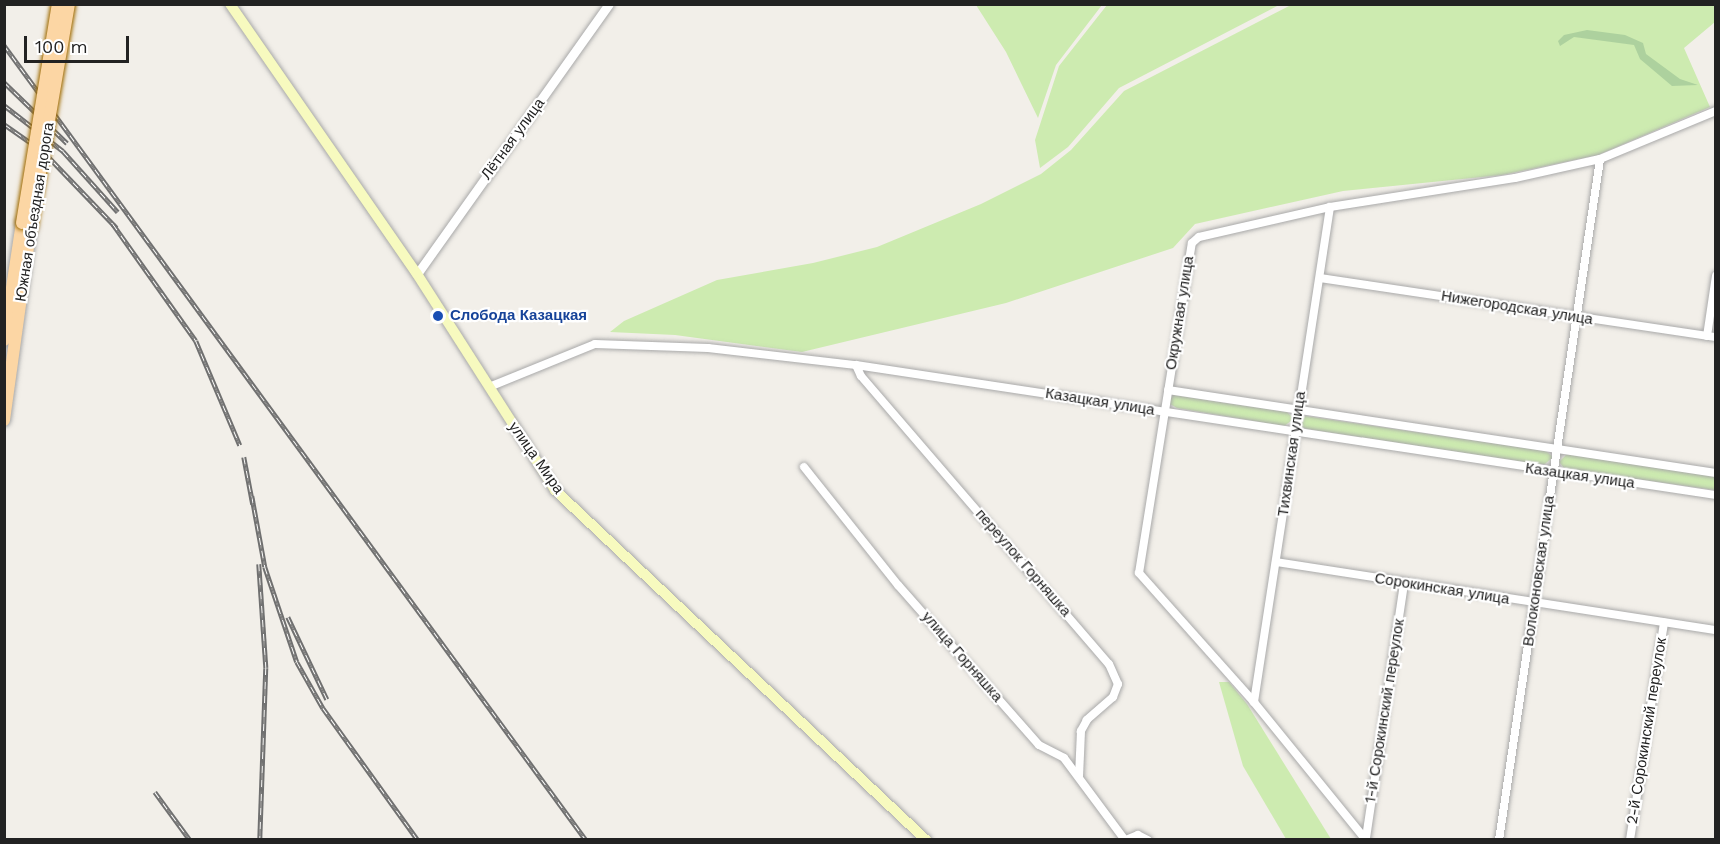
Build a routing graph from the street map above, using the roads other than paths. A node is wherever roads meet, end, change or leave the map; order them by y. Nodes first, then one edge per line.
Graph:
1 (58, 4) edge
2 (69, 4) edge
3 (230, 4) edge
4 (609, 4) edge
5 (1716, 111) edge
6 (1600, 159) junction
7 (1329, 207) junction
8 (27, 225) junction
9 (417, 274) junction
10 (1716, 276) edge
11 (1320, 278) junction
12 (1576, 317) junction
13 (1711, 337) edge
14 (4, 340) edge
15 (856, 365) junction
16 (489, 387) junction
17 (1168, 390) junction
18 (1165, 411) junction
19 (1297, 411) junction
20 (4, 420) edge
21 (1294, 431) junction
22 (1557, 449) junction
23 (804, 467) dead end
24 (1553, 472) junction
25 (1716, 473) edge
26 (1716, 495) edge
27 (1276, 562) junction
28 (1404, 583) junction
29 (1533, 603) junction
30 (1664, 622) junction
31 (1716, 630) edge
32 (1254, 702) junction
33 (1079, 776) junction
34 (1366, 839) edge
35 (926, 840) edge
36 (1126, 840) edge
37 (1148, 840) edge
38 (1499, 840) edge
39 (1630, 840) edge

1 - 8 main road, Южная объездная дорога, bridge
2 - 8 main road, Южная объездная дорога, bridge
3 - 9 main road, улица Мира
4 - 9 street, Лётная улица
5 - 6 street, Окружная улица
6 - 7 street, Окружная улица
6 - 12 street, Волоконовская улица
7 - 11 street, Тихвинская улица
7 - 17 street, Окружная улица
8 - 14 main road, Южная объездная дорога
8 - 20 main road, Южная объездная дорога
9 - 16 main road, улица Мира
10 - 13 street
11 - 12 street, Нижегородская улица
11 - 19 street, Тихвинская улица
12 - 13 street, Нижегородская улица
12 - 22 street, Волоконовская улица
15 - 16 street, Казацкая улица
15 - 18 street, Казацкая улица
15 - 33 street, переулок Горняшка
16 - 35 main road, улица Мира
17 - 18 street, Окружная улица
17 - 19 street, Казацкая улица
18 - 21 street, Казацкая улица
18 - 32 street, Окружная улица
19 - 21 street, Тихвинская улица
19 - 22 street, Казацкая улица
21 - 24 street, Казацкая улица
21 - 27 street, Тихвинская улица
22 - 24 street, Волоконовская улица
22 - 25 street, Казацкая улица
23 - 33 street, улица Горняшка
24 - 26 street, Казацкая улица
24 - 29 street, Волоконовская улица
27 - 28 street, Сорокинская улица
27 - 32 street, Тихвинская улица
28 - 29 street, Сорокинская улица
28 - 34 street, 1-й Сорокинский переулок
29 - 30 street, Сорокинская улица
29 - 38 street, Волоконовская улица
30 - 31 street, Сорокинская улица
30 - 39 street, 2-й Сорокинский переулок
32 - 34 street, Окружная улица
33 - 36 street, улица Горняшка
36 - 37 street, улица Горняшка

